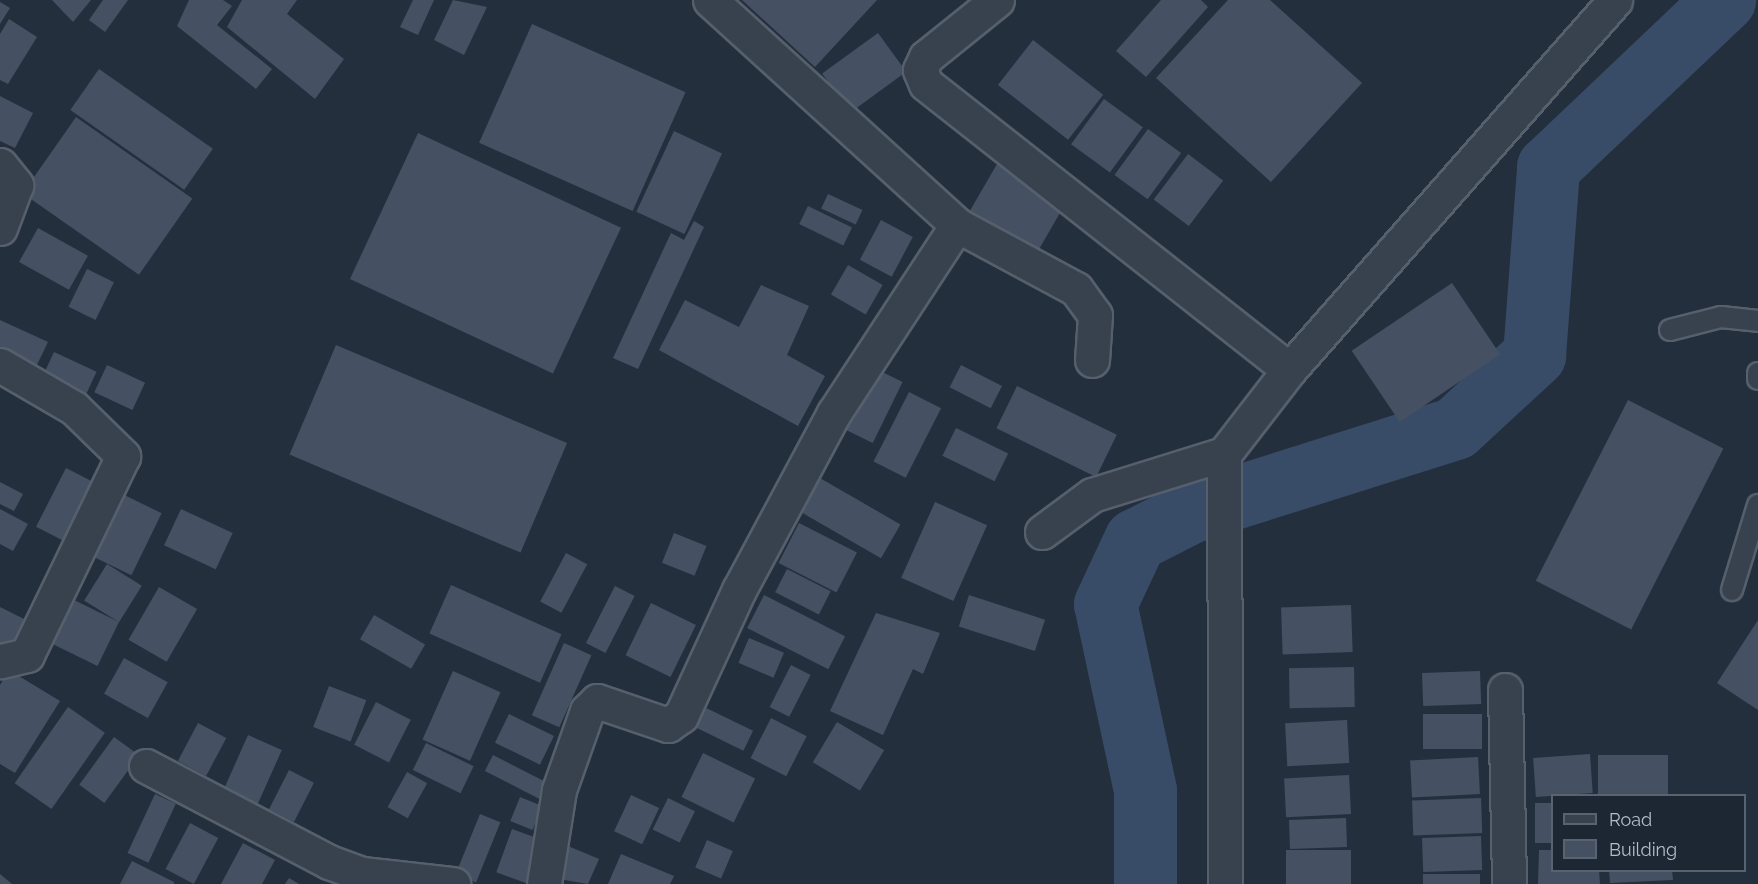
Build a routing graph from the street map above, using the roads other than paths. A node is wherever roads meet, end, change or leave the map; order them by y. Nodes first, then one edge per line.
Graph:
1 (710, 0) edge
2 (997, 0) edge
3 (1615, 0) edge
4 (0, 165) edge
5 (957, 225) junction
6 (0, 228) edge
7 (1758, 321) edge
8 (1670, 330) dead end
9 (1092, 360) dead end
10 (0, 365) edge
11 (1289, 370) junction
12 (1758, 374) edge
13 (1758, 379) edge
14 (1224, 464) junction
15 (1758, 505) edge
16 (1042, 532) dead end
17 (1732, 590) dead end
18 (0, 661) edge
19 (1505, 690) dead end
20 (146, 766) dead end
21 (453, 884) edge
22 (544, 884) edge
23 (1225, 884) edge
24 (1509, 884) edge

1 - 5 street
2 - 11 street
3 - 11 street
4 - 6 street
5 - 9 street
5 - 22 street
7 - 8 lane
10 - 18 street
11 - 14 street
12 - 13 lane
14 - 16 street
14 - 23 street
15 - 17 lane
19 - 24 street
20 - 21 street

